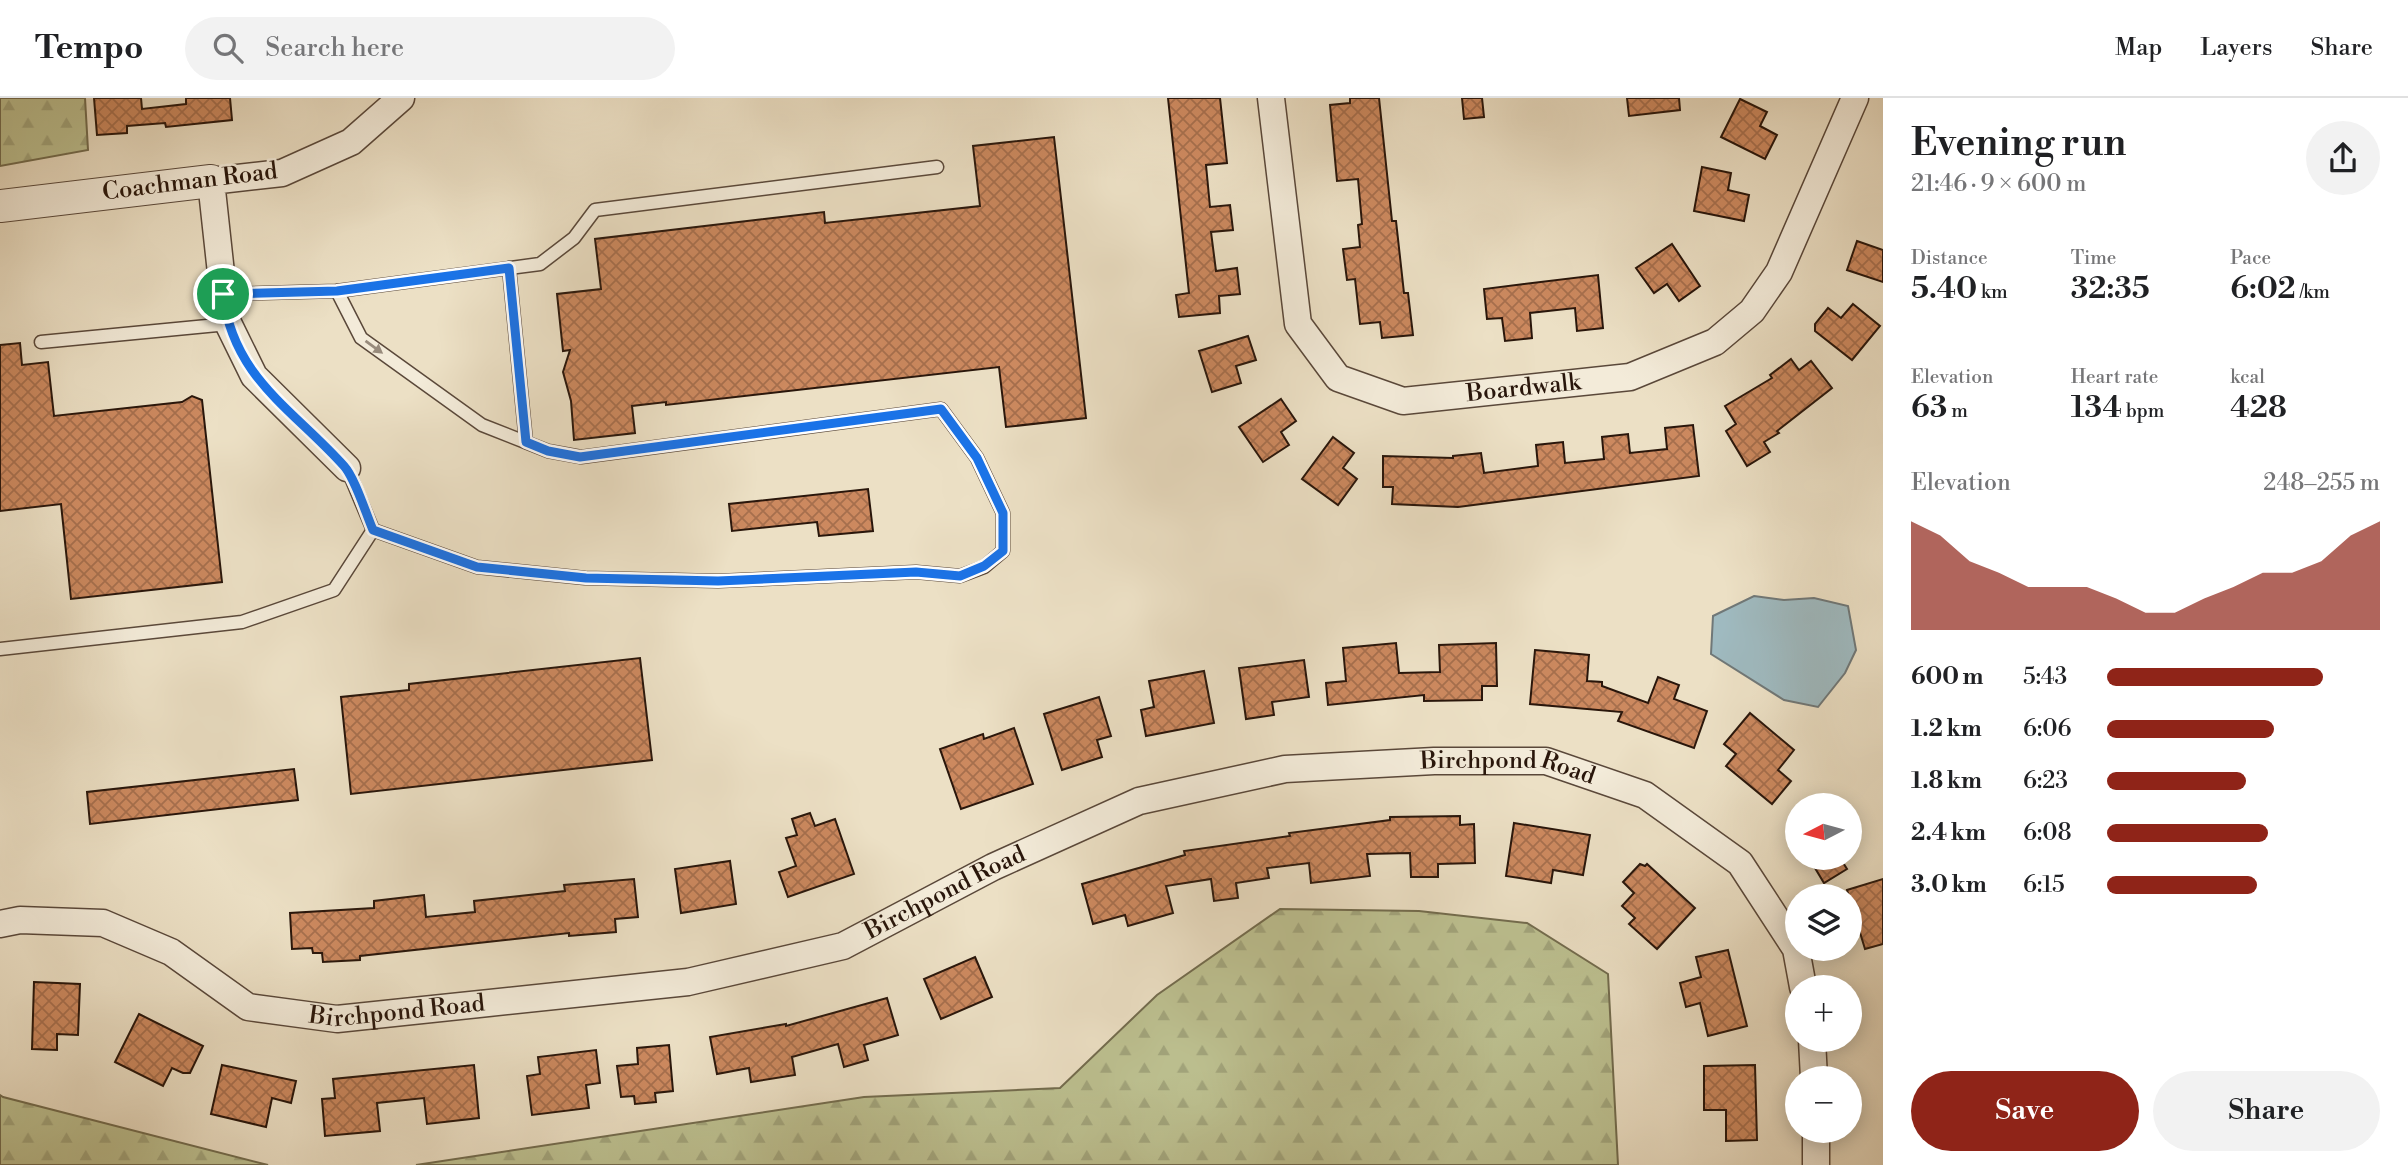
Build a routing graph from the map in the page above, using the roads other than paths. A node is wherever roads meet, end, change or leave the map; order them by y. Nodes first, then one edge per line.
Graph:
1 (401, 98) edge
2 (1271, 98) edge
3 (1855, 98) edge
4 (937, 167) dead end
5 (211, 181) junction
6 (0, 206) edge
7 (509, 268) junction
8 (337, 291) junction
9 (223, 294) junction
10 (228, 324) junction
11 (41, 342) dead end
12 (526, 442) junction
13 (347, 468) joint
14 (373, 530) junction
15 (0, 649) edge
16 (0, 924) edge
17 (1801, 975) edge
18 (1816, 1143) edge
19 (1816, 1165) edge

1 - 5 street, Coachman Road
2 - 3 street, Boardwalk
4 - 7 lane
5 - 6 street, Coachman Road
5 - 9 street
7 - 8 lane
7 - 12 lane
8 - 9 lane
8 -> 12 lane
9 - 10 street
10 - 11 lane
10 - 13 street
12 - 14 lane
13 - 14 lane
14 - 15 lane
16 - 17 street, Birchpond Road
18 - 19 street

